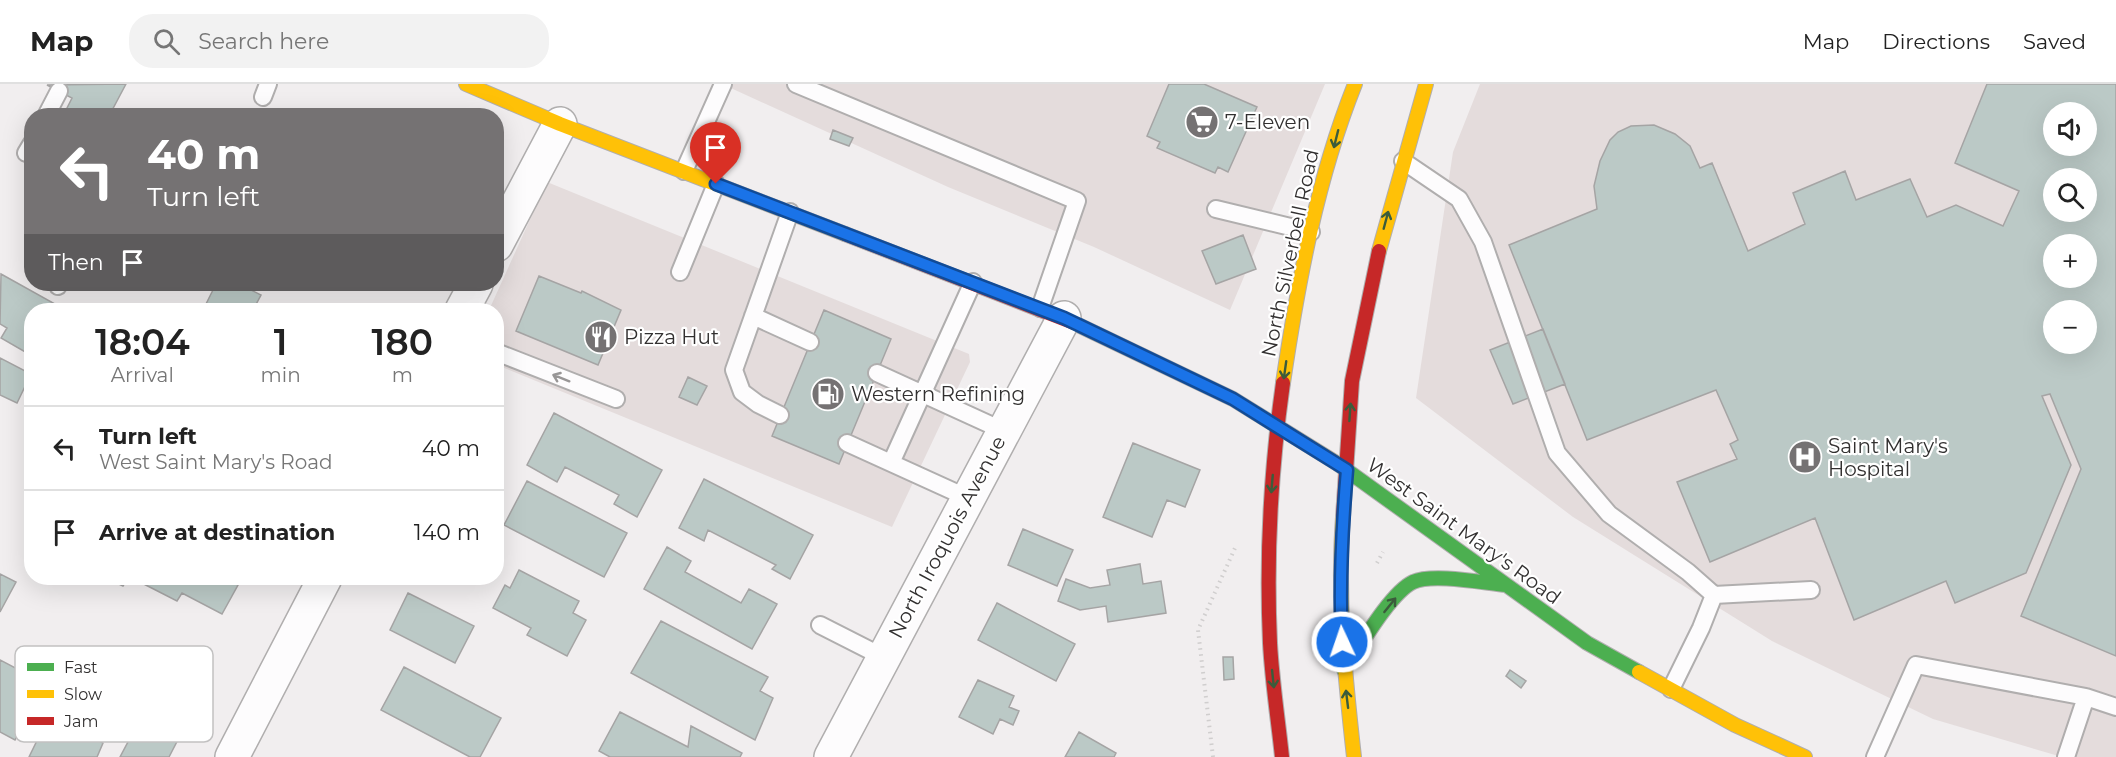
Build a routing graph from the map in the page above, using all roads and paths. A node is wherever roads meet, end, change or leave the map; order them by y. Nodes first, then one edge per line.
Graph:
1 (466, 84) edge
2 (723, 84) edge
3 (796, 84) edge
4 (1355, 84) edge
5 (1426, 84) edge
6 (59, 91) dead end
7 (50, 108) edge
8 (560, 124) junction
9 (1402, 161) junction
10 (684, 171) junction
11 (716, 184) junction
12 (1216, 209) dead end
13 (790, 212) junction
14 (504, 230) edge
15 (1311, 232) junction
16 (680, 272) dead end
17 (973, 282) junction
18 (1052, 313) junction
19 (753, 316) junction
20 (810, 342) dead end
21 (504, 355) edge
22 (877, 373) dead end
23 (922, 394) junction
24 (616, 399) dead end
25 (780, 415) dead end
26 (1277, 426) junction
27 (1004, 431) junction
28 (847, 443) dead end
29 (891, 463) junction
30 (1347, 470) junction
31 (968, 498) junction
32 (1237, 544) dead end
33 (1383, 552) dead end
34 (1377, 563) dead end
35 (321, 585) edge
36 (1506, 585) junction
37 (1811, 590) dead end
38 (1713, 595) junction
39 (820, 625) dead end
40 (883, 657) junction
41 (1344, 670) junction
42 (1671, 689) junction
43 (2086, 697) junction
44 (2116, 707) edge
45 (232, 757) edge
46 (831, 757) edge
47 (1213, 757) edge
48 (1282, 757) edge
49 (1354, 757) edge
50 (1805, 757) edge
51 (1875, 757) edge
52 (2066, 757) edge

1 - 8 main road, West Saint Mary's Road
2 - 10 lane
3 - 18 lane
4 -> 15 main road, North Silverbell Road
5 - 9 main road
6 - 7 lane
8 - 10 main road, West Saint Mary's Road
8 - 14 street
30 -> 9 main road
9 - 38 lane
10 - 11 main road, West Saint Mary's Road
11 - 13 main road, West Saint Mary's Road
11 - 16 lane
12 - 15 lane
13 - 17 main road, West Saint Mary's Road
13 - 19 lane
15 -> 26 main road, North Silverbell Road
17 - 18 main road, West Saint Mary's Road
17 - 23 lane
18 - 26 main road, West Saint Mary's Road
18 - 27 street, North Iroquois Avenue
19 - 20 lane
19 - 25 lane
24 -> 21 lane
22 - 23 lane
23 - 27 lane
23 - 29 lane
26 - 30 main road, West Saint Mary's Road
26 -> 48 main road, North Silverbell Road
27 - 31 street, North Iroquois Avenue
28 - 29 lane
29 - 31 lane
30 - 36 main road, West Saint Mary's Road
30 - 41 main road
31 - 40 street, North Iroquois Avenue
32 - 47 path
33 - 34 path
35 - 45 street
41 -> 36 main road
36 - 42 main road, West Saint Mary's Road
37 - 38 lane
38 - 42 lane
39 - 40 lane
40 - 46 street, North Iroquois Avenue
49 -> 41 main road
42 - 50 main road, West Saint Mary's Road
43 - 44 lane
43 - 51 lane
43 - 52 lane

